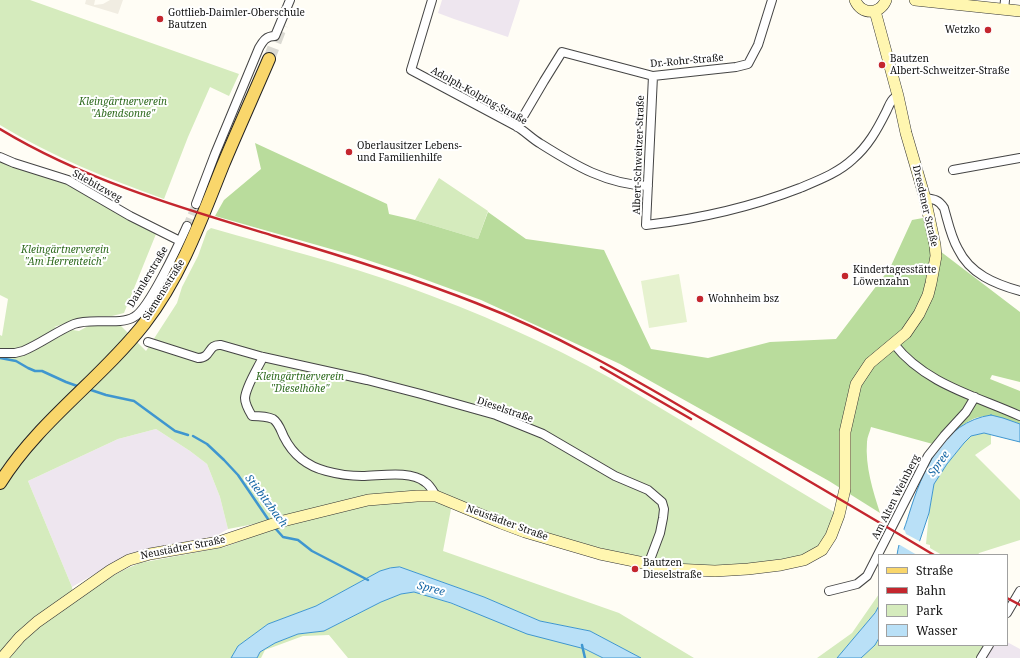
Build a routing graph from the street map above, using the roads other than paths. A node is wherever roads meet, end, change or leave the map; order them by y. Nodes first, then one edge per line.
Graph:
1 (290, 0) edge
2 (432, 0) edge
3 (772, 0) edge
4 (855, 0) edge
5 (886, 0) edge
6 (915, 0) edge
7 (1005, 5) edge
8 (875, 11) junction
9 (1020, 11) edge
10 (269, 59) tunnel mouth
11 (652, 76) junction
12 (898, 96) junction
13 (517, 127) junction
14 (0, 156) edge
15 (1020, 158) edge
16 (953, 170) dead end
17 (648, 186) junction
18 (925, 198) junction
19 (196, 204) tunnel mouth
20 (187, 226) tunnel mouth
21 (180, 241) junction
22 (1020, 291) edge
23 (148, 342) dead end
24 (894, 344) junction
25 (0, 353) edge
26 (263, 357) junction
27 (975, 397) junction
28 (1020, 416) edge
29 (0, 483) edge
30 (436, 496) junction
31 (878, 554) edge
32 (878, 554) edge
33 (648, 565) junction
34 (829, 591) dead end
35 (1020, 591) edge
36 (1008, 611) edge
37 (988, 646) edge
38 (2, 658) edge
39 (981, 658) edge

1 - 19 street
2 - 13 street, Adolph-Kolping-Straße
3 - 11 street, Dr.-Rohr-Straße
4 - 8 street
5 - 8 street
6 - 7 street
7 - 9 street
8 - 12 street, Dresdener Straße
10 - 29 main road, Siemensstraße
11 - 13 street, Dr.-Rohr-Straße
11 - 17 street, Albert-Schweitzer-Straße
12 - 17 street, Albert-Schweitzer-Straße
12 - 18 street, Dresdener Straße
13 - 17 street, Adolph-Kolping-Straße
14 - 21 street, Stiebitzweg
15 - 16 street
18 - 22 street
18 - 24 street, Dresdener Straße
20 - 21 street, Daimlerstraße
21 - 25 street, Daimlerstraße
23 - 26 street, Dieselstraße
24 - 27 street
24 - 33 street, Neustädter Straße
26 - 30 street
26 - 33 street, Dieselstraße
27 - 28 street
27 - 32 street, Am Alten Weinberg
30 - 33 street, Neustädter Straße
30 - 38 street, Neustädter Straße
31 - 34 street, Am Alten Weinberg
35 - 36 street
37 - 39 street

